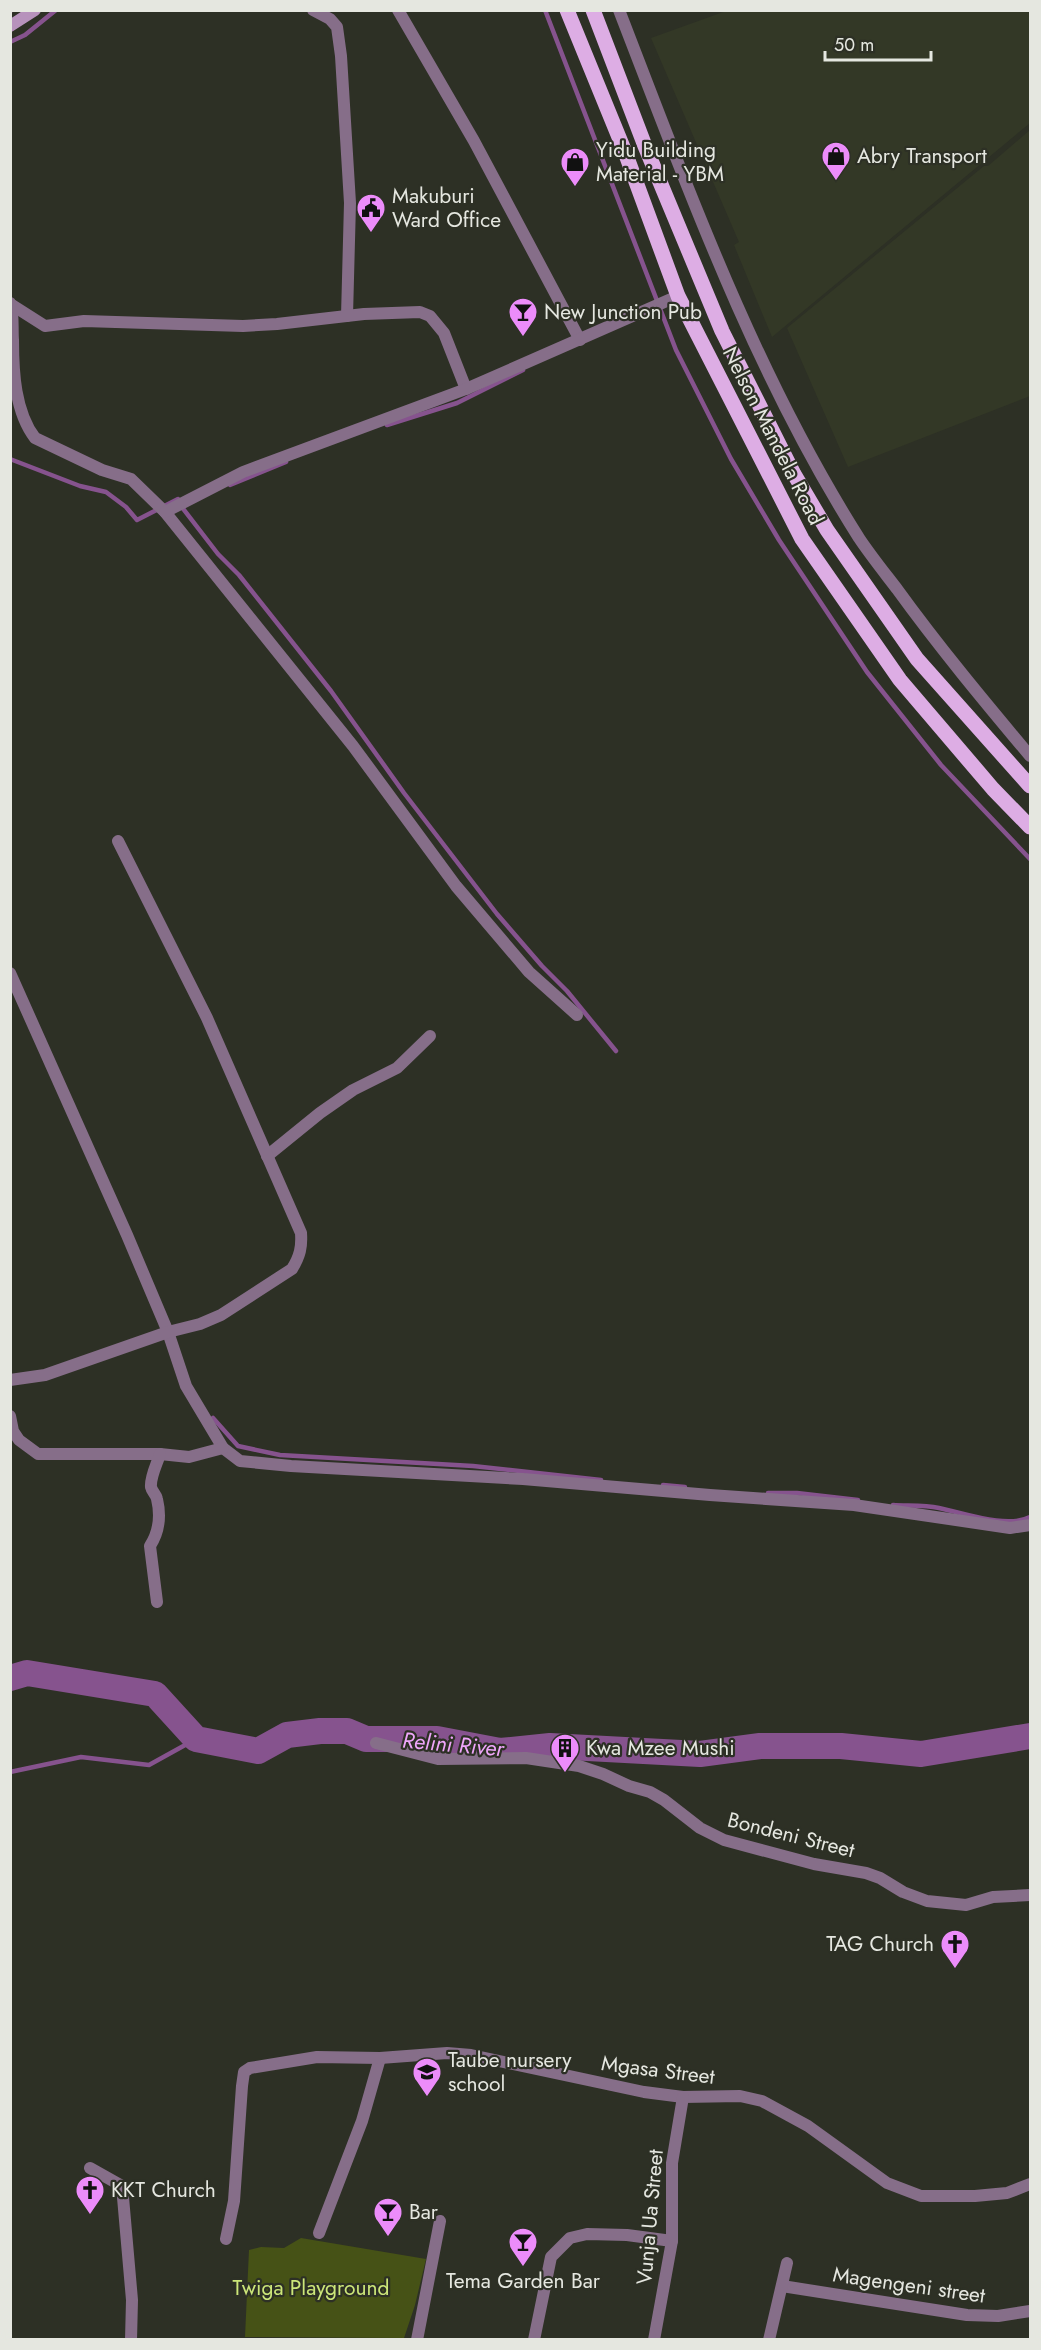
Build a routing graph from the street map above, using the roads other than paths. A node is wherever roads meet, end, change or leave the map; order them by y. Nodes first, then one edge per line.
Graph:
1 (35, 10) edge
2 (313, 10) edge
3 (398, 10) edge
4 (567, 10) edge
5 (593, 10) edge
6 (619, 10) edge
7 (10, 26) edge
8 (678, 296) junction
9 (11, 304) edge
10 (347, 316) junction
11 (580, 340) junction
12 (466, 389) junction
13 (165, 512) junction
14 (917, 659) junction
15 (900, 680) junction
16 (1030, 756) edge
17 (1030, 786) edge
18 (1030, 827) edge
19 (118, 841) dead end
20 (10, 973) edge
21 (578, 1015) dead end
22 (430, 1036) dead end
23 (267, 1156) junction
24 (168, 1332) junction
25 (10, 1380) edge
26 (10, 1416) edge
27 (223, 1448) junction
28 (160, 1454) junction
29 (1030, 1525) edge
30 (157, 1602) dead end
31 (376, 1743) dead end
32 (1030, 1895) edge
33 (380, 2058) junction
34 (683, 2097) junction
35 (90, 2168) dead end
36 (1030, 2184) edge
37 (440, 2221) dead end
38 (319, 2233) dead end
39 (226, 2239) dead end
40 (672, 2241) junction
41 (787, 2263) dead end
42 (782, 2286) junction
43 (1030, 2311) edge
44 (130, 2340) edge
45 (417, 2340) edge
46 (534, 2340) edge
47 (654, 2340) edge
48 (769, 2340) edge

1 - 7 street
2 - 10 street
3 - 11 street
4 - 8 main road, Nelson Mandela Road
5 - 14 main road, Nelson Mandela Road
6 - 16 street
8 - 11 street
8 - 15 main road, Nelson Mandela Road
9 - 10 street
9 - 13 street
10 - 12 street
11 - 12 street
12 - 13 street
13 - 21 street
14 - 15 main road
14 - 17 main road, Nelson Mandela Road
15 - 18 main road, Nelson Mandela Road
19 - 23 street
20 - 24 street
22 - 23 street
23 - 24 street
24 - 25 street
24 - 27 street
26 - 28 street
27 - 28 street
27 - 29 street
28 - 30 street
31 - 32 street, Bondeni Street
33 - 34 street, Mgasa Street
33 - 38 street
33 - 39 street, Mgasa Street
34 - 36 street, Mgasa Street
34 - 40 street, Vunja Ua Street
35 - 44 street
37 - 45 street
40 - 46 street
40 - 47 street, Vunja Ua Street
41 - 42 street
42 - 43 street, Magengeni street
42 - 48 street

